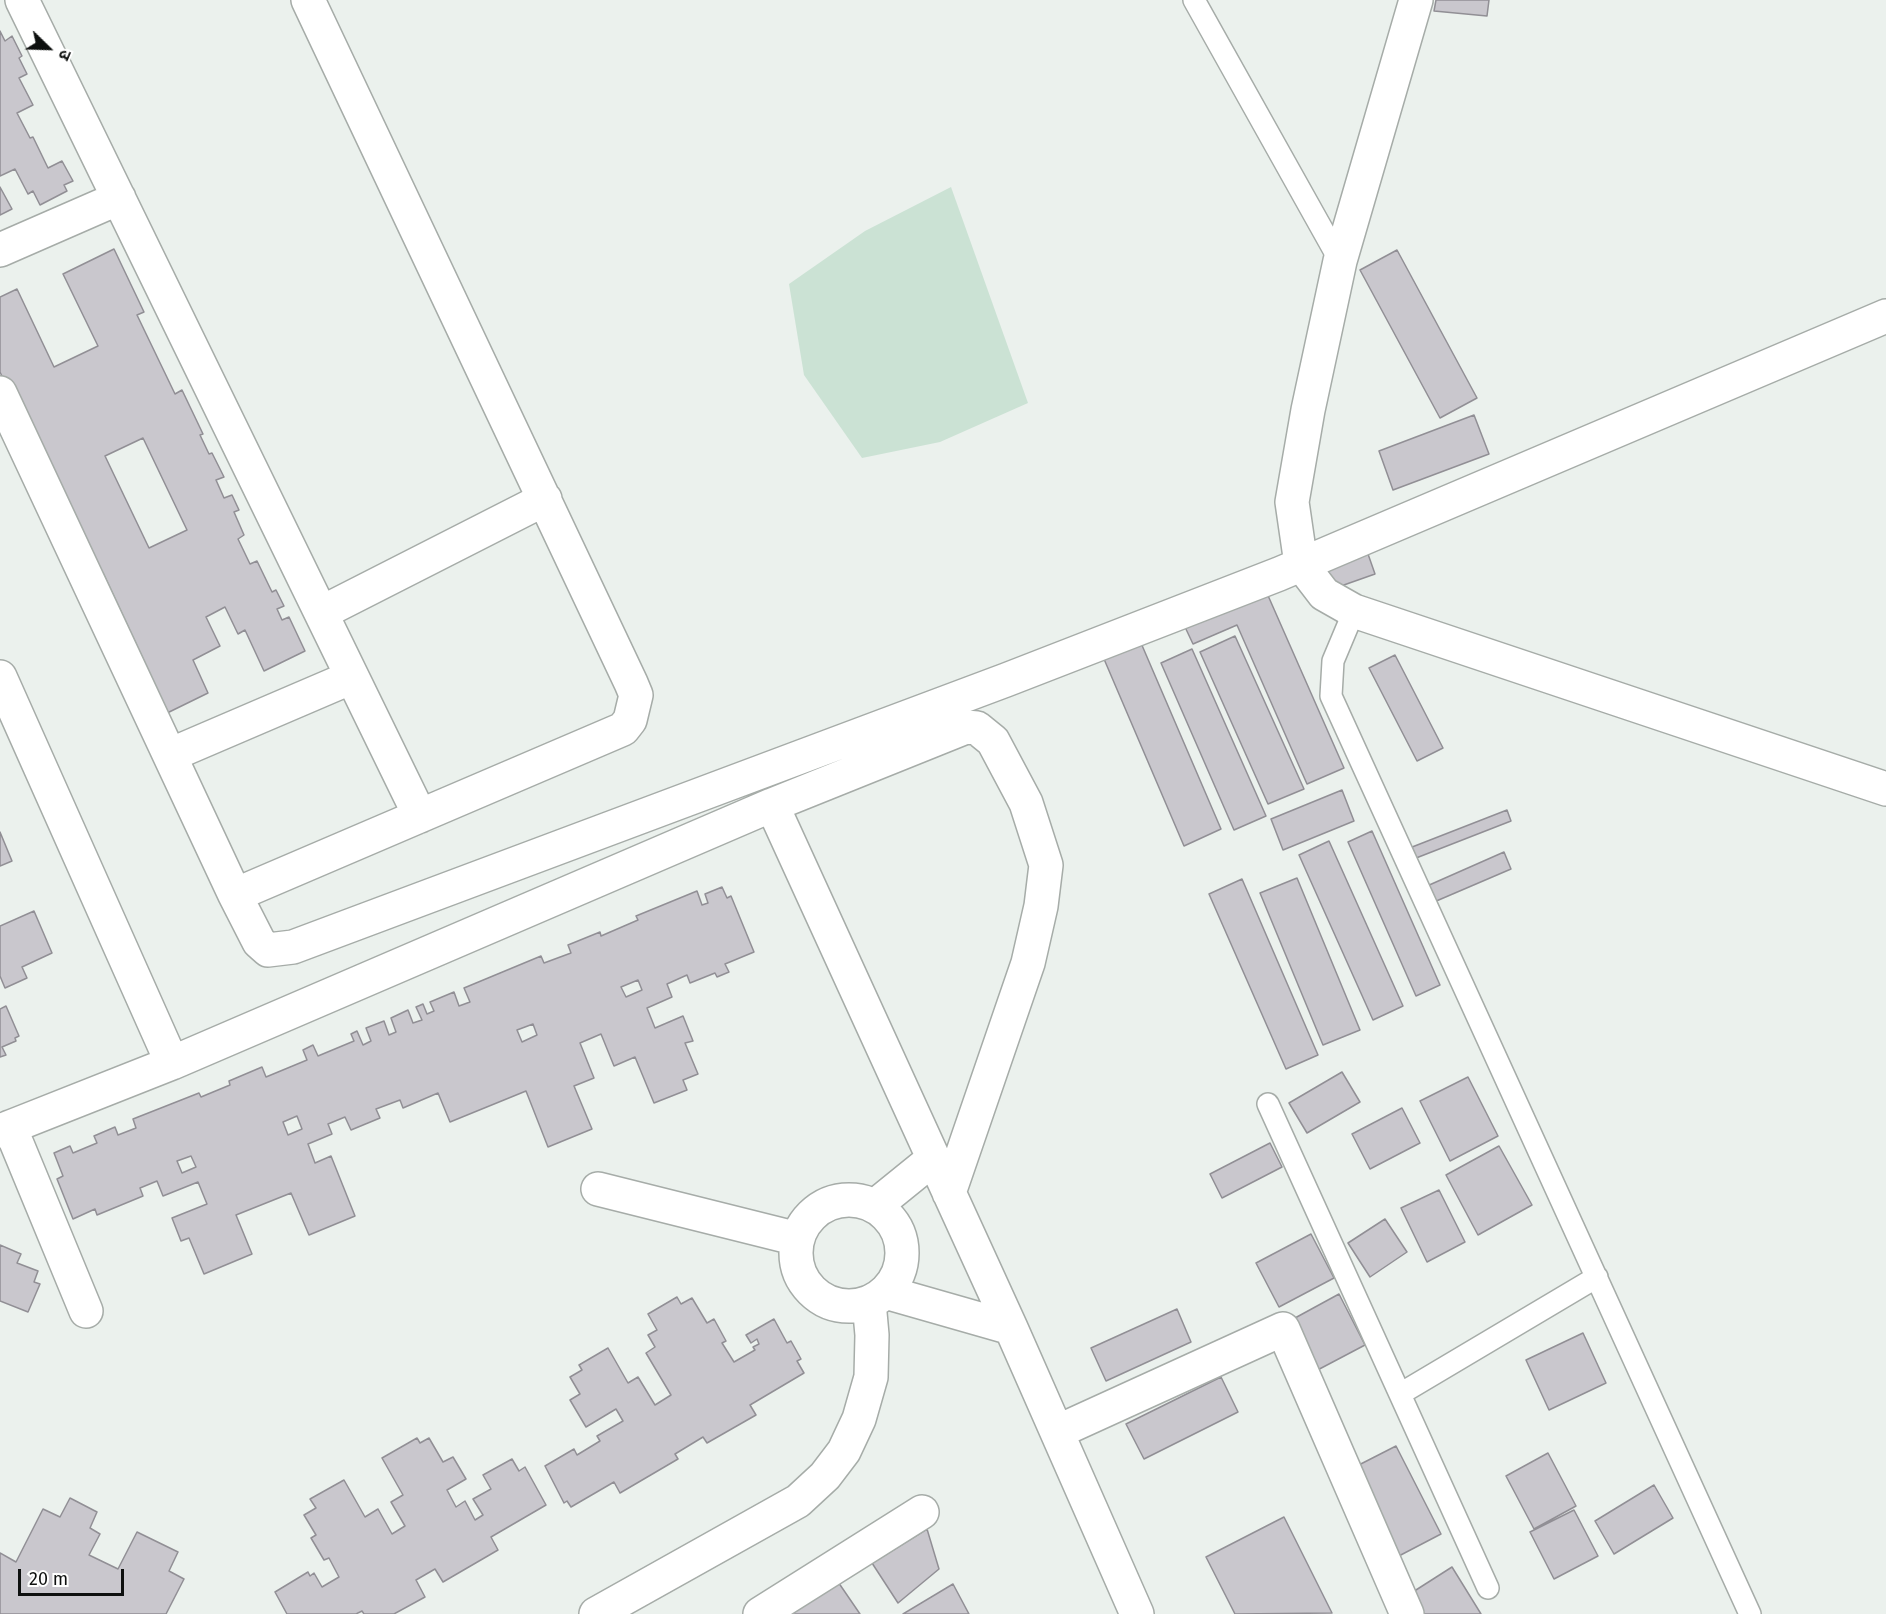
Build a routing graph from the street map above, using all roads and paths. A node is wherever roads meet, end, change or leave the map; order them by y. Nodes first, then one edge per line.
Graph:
1 (22, 0) edge
2 (308, 0) edge
3 (1194, 0) edge
4 (1416, 0) edge
5 (119, 198) junction
6 (0, 250) edge
7 (1340, 261) junction
8 (1886, 316) edge
9 (0, 393) edge
10 (546, 499) junction
11 (1300, 564) junction
12 (1354, 611) junction
13 (321, 613) junction
14 (0, 677) edge
15 (352, 677) junction
16 (170, 755) junction
17 (1886, 789) edge
18 (772, 806) junction
19 (420, 816) junction
20 (235, 896) junction
21 (172, 1063) junction
22 (1268, 1104) dead end
23 (5, 1129) edge
24 (933, 1159) junction
25 (598, 1189) dead end
26 (949, 1193) junction
27 (875, 1206) junction
28 (798, 1239) junction
29 (1597, 1277) junction
30 (877, 1297) junction
31 (86, 1311) dead end
32 (1011, 1329) junction
33 (1400, 1394) junction
34 (1057, 1432) junction
35 (922, 1512) dead end
36 (1488, 1588) dead end
37 (597, 1614) edge
38 (760, 1614) edge
39 (1137, 1614) edge
40 (1407, 1614) edge
41 (1750, 1614) edge

1 - 5 street
2 - 10 street
3 - 7 lane
4 - 7 street
5 - 6 street
5 - 13 street
7 - 11 street
8 - 11 street
9 - 16 street
10 - 13 street
10 - 19 street
11 - 12 street
11 - 20 street
12 - 17 street
12 - 29 lane
13 - 15 street
14 - 21 street
15 - 16 street
15 - 19 street
16 - 20 street
18 - 21 street
18 - 24 street
18 - 26 street
19 - 20 street
21 - 23 street
22 - 33 lane
23 - 31 street
24 - 26 street
24 - 27 street
25 - 28 street
26 - 32 street
27 - 28 street
27 - 30 street
28 - 30 street
29 - 33 lane
29 - 41 lane
30 - 32 street
30 - 37 street
32 - 34 street
33 - 36 lane
34 - 39 street
34 - 40 street
35 - 38 street

